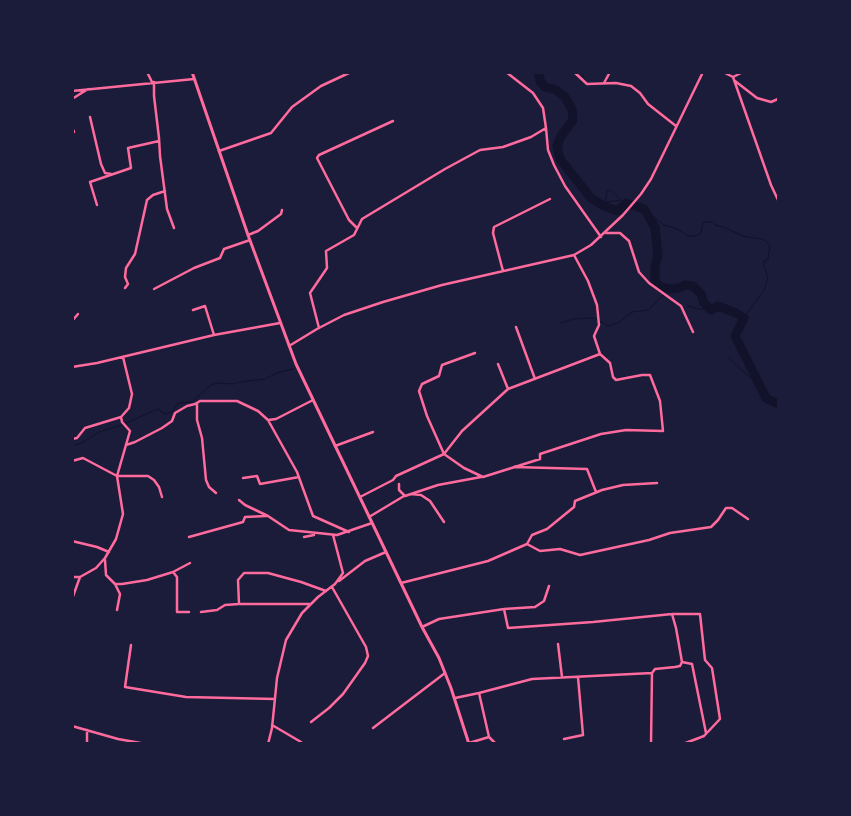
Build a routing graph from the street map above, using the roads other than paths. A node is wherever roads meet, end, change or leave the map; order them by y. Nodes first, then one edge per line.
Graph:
1 (147, 72) edge
2 (192, 72) edge
3 (351, 72) edge
4 (506, 72) edge
5 (574, 72) edge
6 (610, 72) edge
7 (702, 72) edge
8 (723, 72) edge
9 (743, 72) edge
10 (194, 79) junction
11 (733, 79) junction
12 (153, 82) junction
13 (604, 83) junction
14 (89, 89) junction
15 (72, 90) edge
16 (72, 99) edge
17 (777, 101) edge
18 (90, 117) dead end
19 (393, 120) dead end
20 (676, 126) junction
21 (72, 127) edge
22 (546, 128) junction
23 (74, 132) dead end
24 (159, 141) junction
25 (219, 151) junction
26 (112, 174) junction
27 (164, 191) junction
28 (550, 199) dead end
29 (778, 200) edge
30 (97, 205) dead end
31 (282, 210) dead end
32 (174, 228) dead end
33 (357, 228) junction
34 (606, 232) junction
35 (248, 235) junction
36 (601, 237) junction
37 (250, 240) junction
38 (574, 255) junction
39 (503, 271) junction
40 (125, 288) dead end
41 (154, 289) dead end
42 (193, 310) dead end
43 (78, 314) dead end
44 (72, 320) edge
45 (280, 323) junction
46 (516, 327) dead end
47 (319, 328) junction
48 (692, 332) dead end
49 (214, 335) junction
50 (289, 346) junction
51 (475, 353) dead end
52 (600, 354) junction
53 (123, 357) junction
54 (498, 364) dead end
55 (72, 367) edge
56 (535, 379) junction
57 (508, 389) junction
58 (313, 400) junction
59 (197, 403) junction
60 (121, 418) junction
61 (268, 420) junction
62 (373, 432) dead end
63 (72, 439) edge
64 (126, 445) junction
65 (335, 446) junction
66 (444, 454) junction
67 (72, 462) edge
68 (513, 467) junction
69 (117, 476) junction
70 (299, 477) junction
71 (483, 477) junction
72 (243, 478) dead end
73 (657, 483) dead end
74 (399, 484) dead end
75 (216, 492) dead end
76 (596, 492) junction
77 (410, 494) junction
78 (405, 496) junction
79 (162, 497) dead end
80 (360, 497) junction
81 (239, 500) dead end
82 (268, 516) junction
83 (369, 517) junction
84 (748, 519) dead end
85 (444, 522) dead end
86 (372, 524) junction
87 (349, 532) junction
88 (320, 534) junction
89 (333, 535) junction
90 (189, 537) dead end
91 (304, 537) dead end
92 (72, 541) edge
93 (527, 544) junction
94 (109, 552) junction
95 (386, 552) junction
96 (105, 558) junction
97 (190, 563) dead end
98 (173, 572) junction
99 (72, 577) edge
100 (80, 577) junction
101 (401, 583) junction
102 (115, 584) junction
103 (335, 584) junction
104 (332, 586) junction
105 (549, 586) dead end
106 (326, 591) junction
107 (72, 599) edge
108 (239, 604) junction
109 (311, 604) junction
110 (504, 609) junction
111 (117, 610) dead end
112 (189, 612) dead end
113 (201, 612) dead end
114 (672, 614) junction
115 (422, 627) junction
116 (558, 644) dead end
117 (131, 645) dead end
118 (682, 662) junction
119 (652, 673) junction
120 (445, 674) junction
121 (578, 677) junction
122 (562, 678) junction
123 (479, 693) junction
124 (454, 698) junction
125 (275, 699) junction
126 (311, 722) dead end
127 (272, 725) junction
128 (72, 726) edge
129 (372, 728) dead end
130 (87, 729) junction
131 (706, 733) junction
132 (489, 737) junction
133 (564, 738) dead end
134 (301, 742) dead end
135 (469, 743) edge
136 (87, 744) edge
137 (146, 744) edge
138 (268, 744) edge
139 (496, 744) edge
140 (651, 744) edge
141 (683, 744) edge

1 - 12 street
2 - 10 main road
3 - 25 street
4 - 22 street
5 - 13 street
6 - 13 street
7 - 20 street
8 - 11 street
9 - 11 street
10 - 12 street
10 - 25 main road
11 - 17 street
11 - 29 street
12 - 14 street
12 - 24 street
13 - 20 street
14 - 15 street
14 - 16 street
18 - 26 street
19 - 33 street
20 - 34 street
21 - 23 street
22 - 33 street
22 - 36 street
24 - 26 street
24 - 27 street
25 - 35 main road
26 - 30 street
27 - 32 street
27 - 40 street
28 - 39 street
31 - 35 street
33 - 47 street
34 - 36 street
34 - 48 street
35 - 37 main road
36 - 38 street
37 - 41 street
37 - 45 main road
38 - 39 street
38 - 52 street
39 - 47 street
42 - 49 street
43 - 44 street
45 - 49 street
45 - 50 main road
46 - 56 street
47 - 50 street
49 - 53 street
50 - 58 main road
51 - 66 street
52 - 56 street
52 - 68 street
53 - 55 street
53 - 60 street
54 - 57 street
56 - 57 street
57 - 66 street
58 - 61 street
58 - 65 main road
59 - 61 street
59 - 64 street
59 - 75 street
60 - 63 street
60 - 64 street
61 - 70 street
62 - 65 street
64 - 69 street
65 - 80 main road
66 - 71 street
66 - 80 street
67 - 69 street
68 - 71 street
68 - 76 street
69 - 79 street
69 - 94 street
70 - 72 street
70 - 87 street
71 - 77 street
73 - 76 street
74 - 78 street
76 - 93 street
77 - 78 street
77 - 85 street
78 - 83 street
80 - 83 main road
81 - 82 street
82 - 88 street
82 - 90 street
83 - 86 main road
84 - 93 street
86 - 87 street
86 - 95 main road
87 - 89 street
88 - 89 street
88 - 91 street
89 - 103 street
92 - 94 street
93 - 101 street
94 - 96 street
95 - 101 main road
95 - 103 street
96 - 100 street
96 - 102 street
97 - 98 street
98 - 102 street
98 - 112 street
99 - 100 street
100 - 107 street
101 - 115 main road
102 - 111 street
103 - 104 street
104 - 106 street
104 - 126 street
105 - 110 street
106 - 108 street
106 - 109 street
108 - 109 street
108 - 113 street
109 - 125 street
110 - 114 street
110 - 115 street
114 - 118 street
114 - 131 street
115 - 120 main road
116 - 122 street
117 - 125 street
118 - 119 street
118 - 131 street
119 - 121 street
119 - 140 street
120 - 124 main road
120 - 129 street
121 - 122 street
121 - 133 street
122 - 123 street
123 - 124 street
123 - 132 street
124 - 135 main road
125 - 127 street
127 - 134 street
127 - 138 street
128 - 130 street
130 - 136 street
130 - 137 street
131 - 141 street
132 - 135 street
132 - 139 street

